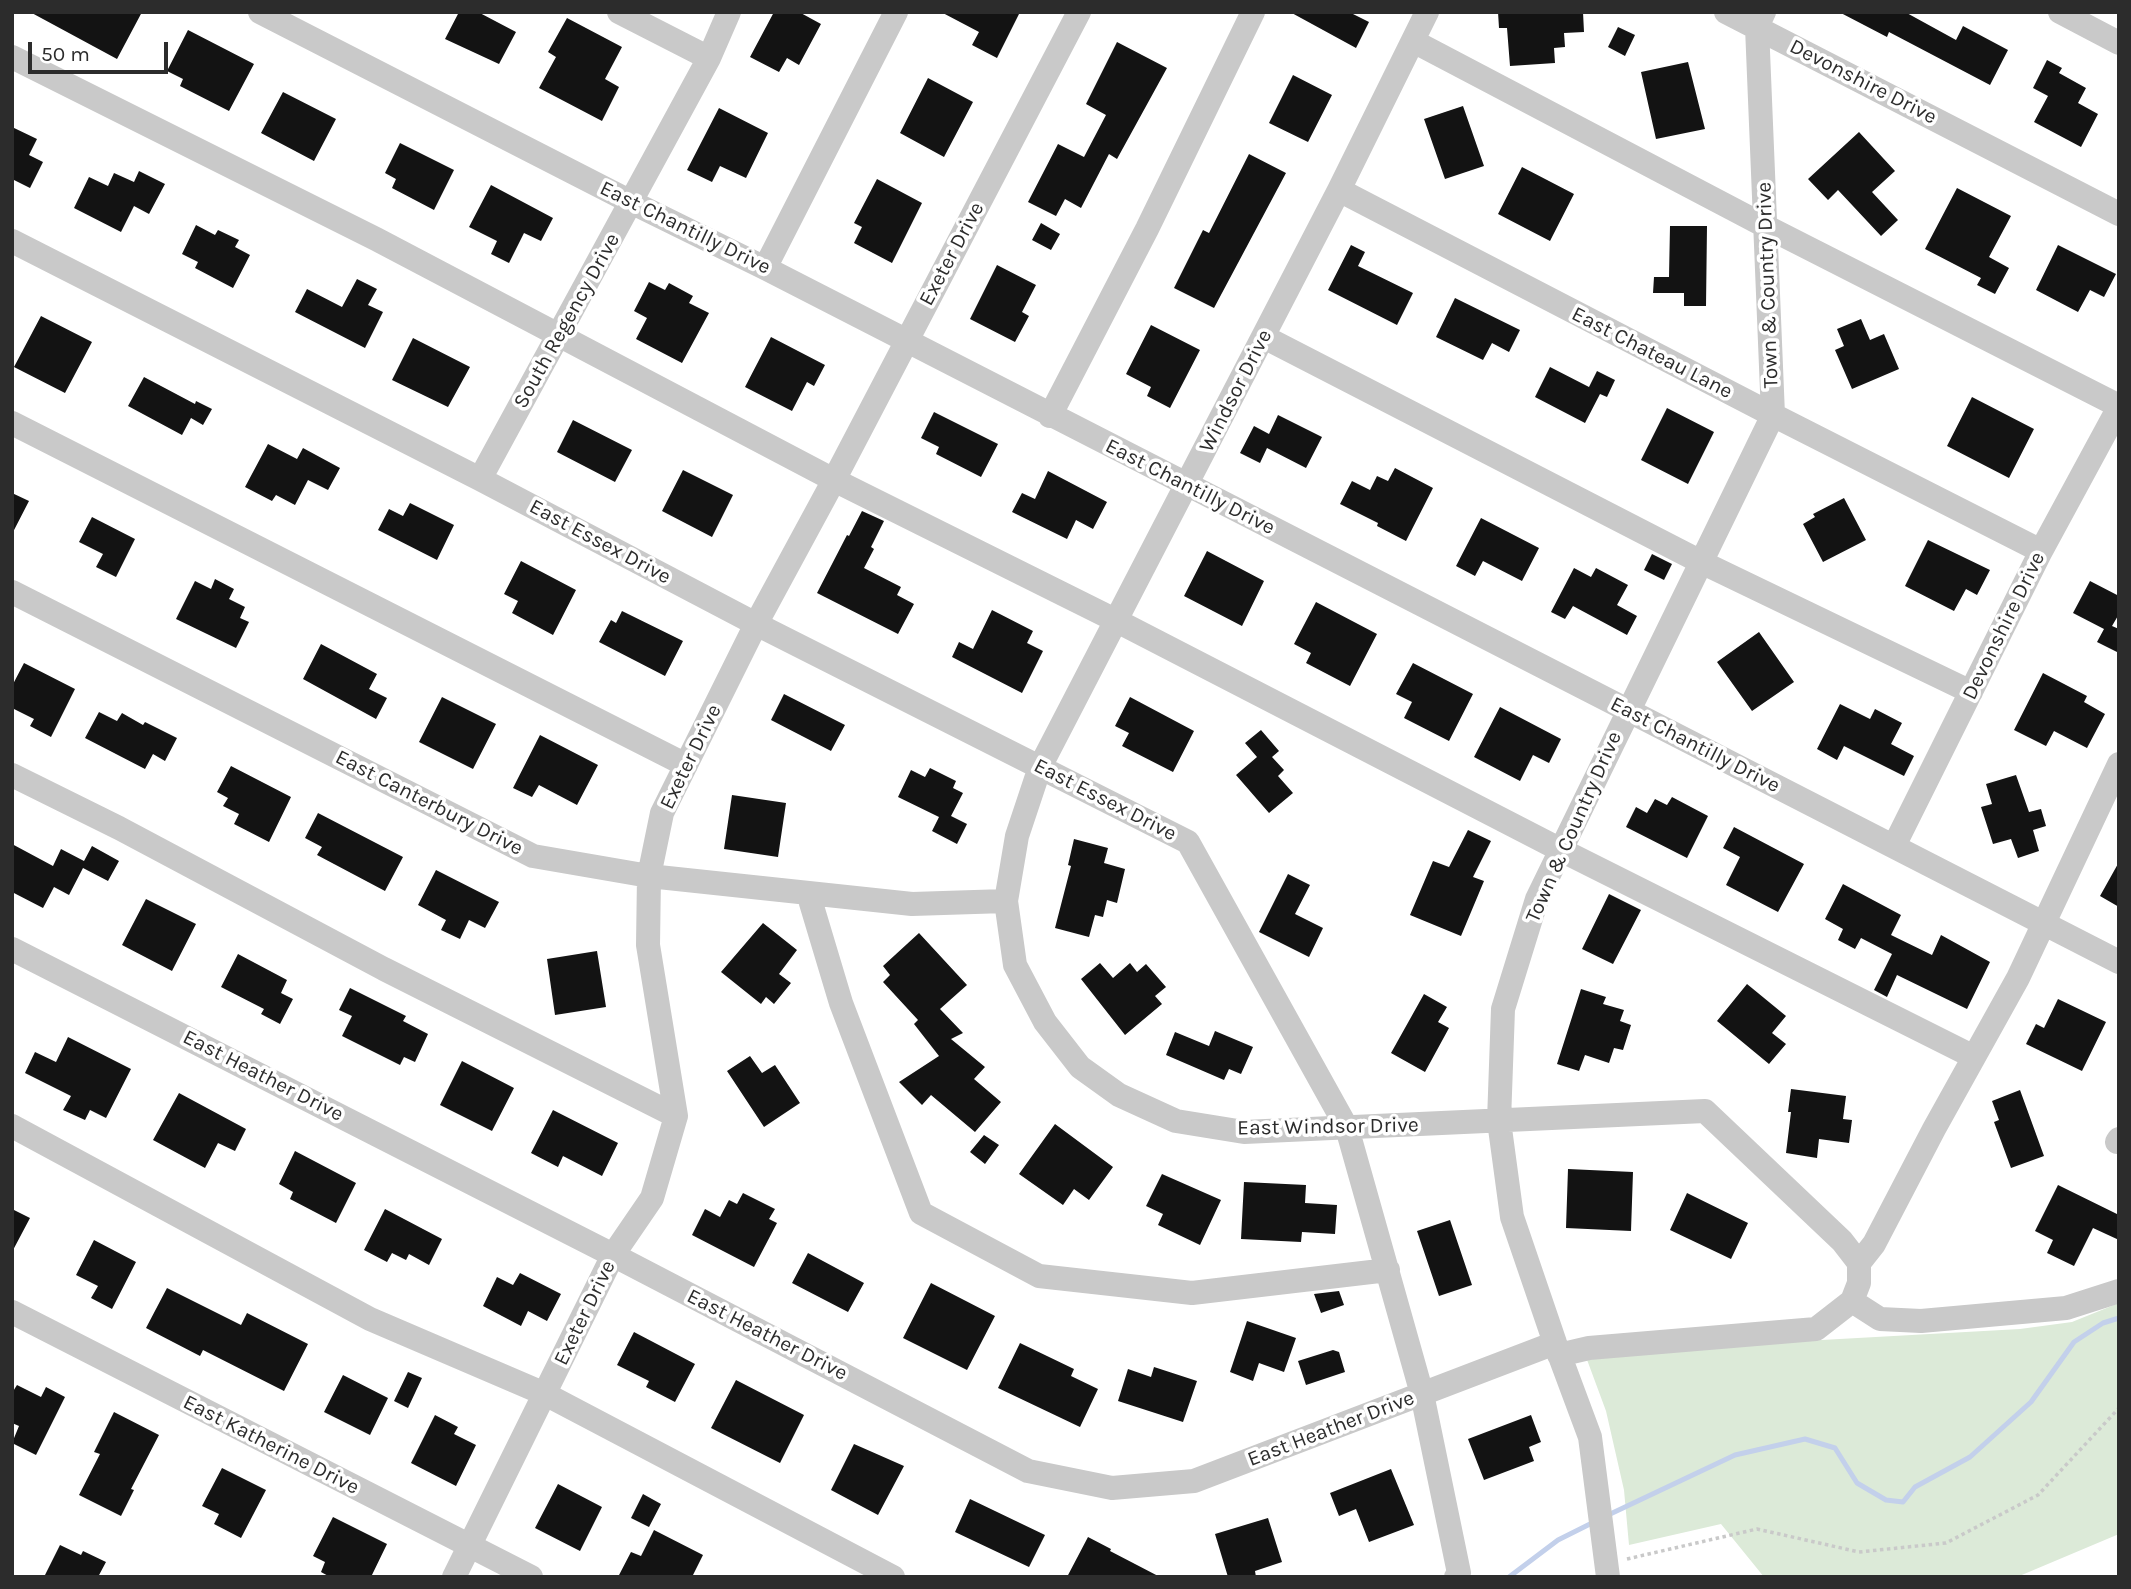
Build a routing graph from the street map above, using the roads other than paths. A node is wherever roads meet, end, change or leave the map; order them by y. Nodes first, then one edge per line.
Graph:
1 (260, 12) edge
2 (619, 12) edge
3 (729, 12) edge
4 (896, 12) edge
5 (1079, 12) edge
6 (1253, 12) edge
7 (1427, 12) edge
8 (1726, 12) edge
9 (2060, 12) edge
10 (1760, 20) edge
11 (1413, 41) junction
12 (2119, 43) edge
13 (12, 57) edge
14 (709, 58) junction
15 (1339, 190) junction
16 (631, 202) junction
17 (2119, 214) edge
18 (1765, 226) junction
19 (12, 241) edge
20 (765, 268) junction
21 (559, 336) junction
22 (1264, 337) junction
23 (907, 341) junction
24 (2119, 407) edge
25 (1773, 415) junction
26 (1050, 416) junction
27 (12, 423) edge
28 (480, 480) junction
29 (834, 480) junction
30 (1187, 486) junction
31 (2041, 551) junction
32 (1701, 562) junction
33 (12, 592) edge
34 (1117, 621) junction
35 (756, 624) junction
36 (1971, 692) junction
37 (1628, 710) junction
38 (2119, 764) edge
39 (686, 765) junction
40 (1040, 767) junction
41 (12, 775) edge
42 (1894, 846) junction
43 (1561, 850) junction
44 (649, 876) junction
45 (808, 893) junction
46 (1006, 901) junction
47 (2044, 923) junction
48 (12, 948) edge
49 (2119, 962) edge
50 (1974, 1057) junction
51 (676, 1116) junction
52 (1499, 1121) junction
53 (12, 1126) edge
54 (1347, 1128) junction
55 (613, 1255) junction
56 (1859, 1263) junction
57 (1388, 1270) junction
58 (2119, 1291) edge
59 (1852, 1301) junction
60 (12, 1312) edge
61 (1557, 1349) junction
62 (545, 1394) junction
63 (1422, 1394) junction
64 (471, 1546) junction
65 (1608, 1570) edge
66 (454, 1577) edge
67 (531, 1577) edge
68 (893, 1577) edge
69 (1456, 1577) edge

1 - 16 street, East Chantilly Drive
2 - 14 street
3 - 14 street, South Regency Drive
4 - 20 street
5 - 23 street, Exeter Drive
6 - 26 street
7 - 11 street, Windsor Drive
8 - 10 street
9 - 12 street
10 - 17 street, Devonshire Drive
10 - 18 street, Town & Country Drive
11 - 15 street, Windsor Drive
11 - 18 street
13 - 21 street
14 - 16 street, South Regency Drive
15 - 22 street, Windsor Drive
15 - 25 street, East Chateau Lane
16 - 20 street, East Chantilly Drive
16 - 21 street, South Regency Drive
18 - 24 street
18 - 25 street, Town & Country Drive
19 - 28 street, East Essex Drive
20 - 23 street, East Chantilly Drive
21 - 28 street, South Regency Drive
21 - 29 street
22 - 30 street, Windsor Drive
22 - 32 street
23 - 26 street, East Chantilly Drive
23 - 29 street, Exeter Drive
24 - 31 street, Devonshire Drive
25 - 31 street, East Chateau Lane
25 - 32 street, Town & Country Drive
26 - 30 street, East Chantilly Drive
27 - 39 street
28 - 35 street, East Essex Drive
29 - 34 street
29 - 35 street, Exeter Drive
30 - 34 street, Windsor Drive
30 - 37 street, East Chantilly Drive
31 - 36 street, Devonshire Drive
32 - 36 street
32 - 37 street, Town & Country Drive
33 - 44 street, East Canterbury Drive
34 - 40 street, Windsor Drive
34 - 43 street
35 - 39 street, Exeter Drive
35 - 40 street, East Essex Drive
36 - 42 street, Devonshire Drive
37 - 42 street, East Chantilly Drive
37 - 43 street, Town & Country Drive
38 - 47 street
39 - 44 street, Exeter Drive
40 - 46 street, East Windsor Drive
40 - 54 street, East Essex Drive
41 - 51 street
42 - 47 street, East Chantilly Drive
43 - 50 street
43 - 52 street, Town & Country Drive
44 - 45 street, East Canterbury Drive
44 - 51 street, Exeter Drive
45 - 46 street, East Canterbury Drive
45 - 57 street
46 - 54 street, East Windsor Drive
47 - 49 street, East Chantilly Drive
47 - 50 street
48 - 55 street, East Heather Drive
50 - 56 street
51 - 55 street, Exeter Drive
52 - 54 street, East Windsor Drive
52 - 56 street, East Windsor Drive
52 - 61 street, Town & Country Drive
53 - 62 street
54 - 57 street
55 - 62 street, Exeter Drive
55 - 63 street, East Heather Drive
56 - 59 street
57 - 63 street
58 - 59 street
59 - 61 street, East Heather Drive
60 - 64 street, East Katherine Drive
61 - 63 street, East Heather Drive
61 - 65 street, Town & Country Drive
62 - 64 street, Exeter Drive
62 - 68 street
63 - 69 street
64 - 66 street, Exeter Drive
64 - 67 street, East Katherine Drive

